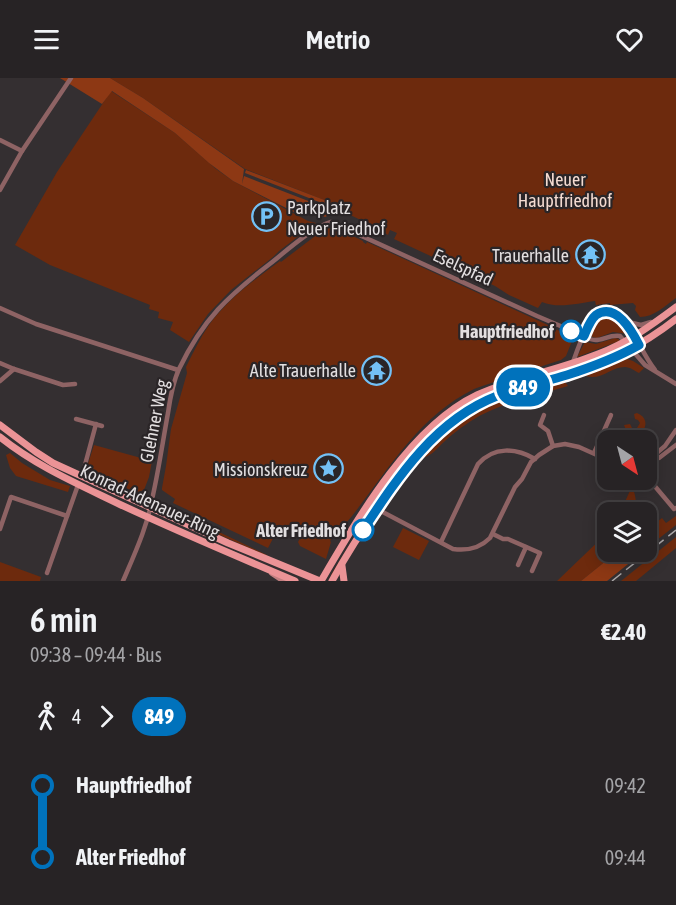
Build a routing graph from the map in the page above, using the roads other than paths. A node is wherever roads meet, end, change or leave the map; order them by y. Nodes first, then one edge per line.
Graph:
1 (71, 78) edge
2 (0, 140) edge
3 (22, 151) junction
4 (0, 190) edge
5 (331, 222) joint
6 (676, 307) edge
7 (0, 308) edge
8 (662, 317) junction
9 (676, 319) edge
10 (624, 321) junction
11 (584, 336) junction
12 (635, 336) junction
13 (626, 341) junction
14 (639, 345) junction
15 (631, 349) junction
16 (0, 363) edge
17 (572, 363) junction
18 (14, 369) junction
19 (178, 370) junction
20 (657, 372) junction
21 (0, 381) edge
22 (75, 384) dead end
23 (676, 384) edge
24 (544, 415) dead end
25 (611, 415) dead end
26 (76, 419) dead end
27 (96, 424) junction
28 (0, 425) edge
29 (102, 426) dead end
30 (676, 429) edge
31 (0, 437) edge
32 (674, 437) edge
33 (676, 445) edge
34 (553, 446) junction
35 (594, 453) junction
36 (657, 453) edge
37 (597, 454) edge
38 (535, 459) junction
39 (657, 459) edge
40 (81, 477) junction
41 (78, 485) junction
42 (657, 489) edge
43 (150, 508) junction
44 (676, 508) edge
45 (377, 509) junction
46 (67, 516) junction
47 (148, 517) junction
48 (0, 529) edge
49 (493, 534) junction
50 (441, 542) junction
51 (526, 547) junction
52 (342, 564) junction
53 (518, 565) dead end
54 (270, 570) junction
55 (532, 571) dead end
56 (47, 573) dead end
57 (123, 581) edge
58 (284, 581) edge
59 (295, 581) edge
60 (321, 581) edge
61 (332, 581) edge
62 (344, 581) edge

1 - 3 street
2 - 3 street
3 - 4 street
5 - 11 street, Eselspfad
5 - 19 street, Glehner Weg
6 - 8 main road
7 - 19 street
8 - 10 street
8 - 12 main road
9 - 14 main road
10 - 11 street
10 - 12 street
11 - 13 street, Eselspfad
11 - 17 street
12 - 13 main road
12 - 14 street
13 - 15 street
13 - 17 main road
14 - 15 main road
14 - 20 street
15 - 20 street
15 - 45 main road
16 - 18 street
17 - 60 main road
18 - 21 street
18 - 22 street
19 - 43 street, Glehner Weg
20 - 23 street
24 - 34 street
25 - 35 street
26 - 27 street
27 - 29 street
27 - 40 street, Konrad-Adenauer-Ring
28 - 40 main road, Konrad-Adenauer-Ring
30 - 32 street
31 - 41 main road, Konrad-Adenauer-Ring
32 - 36 street
33 - 39 street
34 - 35 street
34 - 38 street
35 - 37 street
38 - 49 street
38 - 50 street
40 - 43 main road, Konrad-Adenauer-Ring
41 - 46 street
41 - 47 main road, Konrad-Adenauer-Ring
42 - 44 street
43 - 47 street, Glehner Weg
43 - 60 main road, Konrad-Adenauer-Ring
45 - 50 street
45 - 52 main road
46 - 48 street
46 - 56 street
47 - 54 main road, Konrad-Adenauer-Ring
47 - 57 street, Glehner Weg
49 - 50 street
49 - 51 street
51 - 53 street
51 - 55 street
52 - 61 main road
52 - 62 main road
54 - 58 main road
54 - 59 main road, Konrad-Adenauer-Ring

